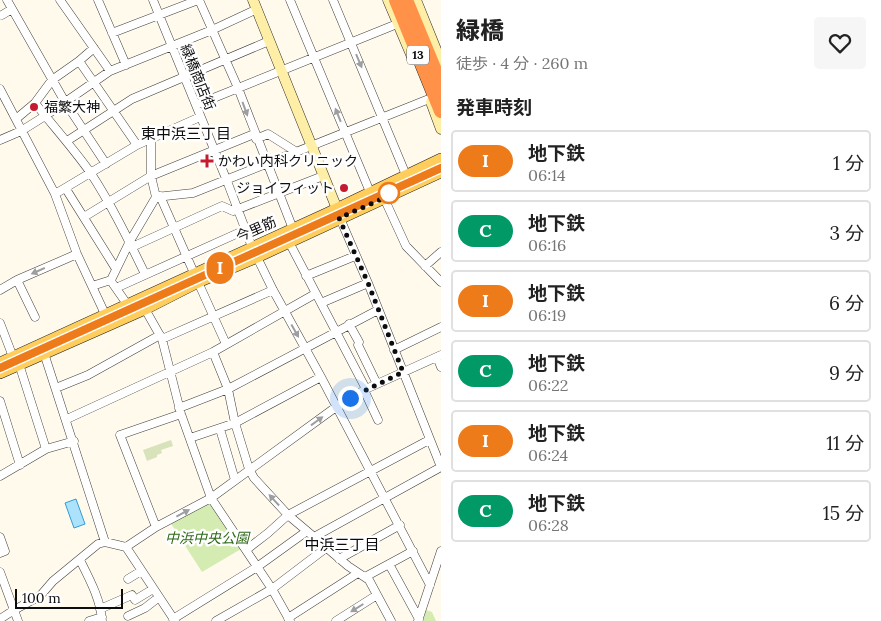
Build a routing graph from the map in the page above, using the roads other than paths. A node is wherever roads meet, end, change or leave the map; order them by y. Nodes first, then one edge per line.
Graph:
1 (7, 0) edge
2 (60, 0) edge
3 (153, 0) edge
4 (199, 0) edge
5 (290, 0) edge
6 (333, 0) edge
7 (390, 0) edge
8 (396, 0) edge
9 (408, 0) edge
10 (416, 0) edge
11 (100, 1) edge
12 (255, 5) edge
13 (12, 9) junction
14 (2, 16) dead end
15 (160, 16) junction
16 (392, 26) dead end
17 (212, 30) junction
18 (112, 33) junction
19 (269, 41) junction
20 (351, 42) junction
21 (172, 45) junction
22 (94, 48) junction
23 (314, 57) junction
24 (79, 61) junction
25 (226, 61) junction
26 (441, 62) edge
27 (126, 65) junction
28 (281, 70) junction
29 (110, 71) junction
30 (441, 73) edge
31 (185, 77) junction
32 (52, 80) junction
33 (94, 82) junction
34 (441, 85) edge
35 (238, 88) junction
36 (0, 89) edge
37 (430, 99) junction
38 (65, 102) junction
39 (35, 103) junction
40 (196, 105) junction
41 (114, 110) junction
42 (441, 110) edge
43 (45, 116) junction
44 (200, 117) junction
45 (16, 118) junction
46 (384, 118) junction
47 (441, 118) edge
48 (84, 129) junction
49 (441, 129) edge
50 (21, 131) junction
51 (345, 133) junction
52 (255, 136) junction
53 (151, 138) junction
54 (0, 140) edge
55 (67, 141) junction
56 (311, 145) junction
57 (137, 146) junction
58 (213, 149) junction
59 (295, 151) junction
60 (441, 158) edge
61 (266, 163) junction
62 (106, 164) junction
63 (441, 172) edge
64 (91, 174) junction
65 (406, 175) junction
66 (151, 176) junction
67 (323, 176) junction
68 (227, 180) junction
69 (66, 189) junction
70 (278, 192) junction
71 (370, 192) junction
72 (55, 194) junction
73 (158, 197) junction
74 (384, 198) junction
75 (108, 203) junction
76 (238, 209) junction
77 (338, 214) junction
78 (84, 217) junction
79 (173, 227) junction
80 (293, 229) junction
81 (245, 230) junction
82 (289, 242) junction
83 (131, 244) junction
84 (254, 252) junction
85 (441, 252) edge
86 (77, 254) junction
87 (187, 256) junction
88 (355, 256) junction
89 (426, 266) junction
90 (116, 269) junction
91 (145, 274) junction
92 (306, 276) junction
93 (196, 277) junction
94 (17, 280) junction
95 (111, 280) junction
96 (441, 282) edge
97 (368, 283) junction
98 (92, 286) junction
99 (116, 288) junction
100 (0, 290) edge
101 (273, 290) junction
102 (315, 294) junction
103 (321, 303) junction
104 (127, 304) junction
105 (145, 309) junction
106 (284, 310) junction
107 (378, 310) junction
108 (105, 314) junction
109 (213, 316) junction
110 (35, 317) dead end
111 (349, 324) junction
112 (0, 327) edge
113 (441, 327) edge
114 (336, 331) junction
115 (161, 337) junction
116 (226, 344) junction
117 (43, 348) junction
118 (305, 348) junction
119 (394, 350) junction
120 (213, 352) junction
121 (439, 356) edge
122 (16, 360) junction
123 (0, 363) edge
124 (441, 367) edge
125 (171, 370) junction
126 (403, 372) junction
127 (0, 373) edge
128 (321, 377) junction
129 (377, 384) junction
130 (56, 388) junction
131 (228, 390) junction
132 (365, 390) junction
133 (0, 402) edge
134 (336, 407) junction
135 (180, 411) junction
136 (66, 419) junction
137 (378, 420) dead end
138 (235, 423) junction
139 (220, 429) junction
140 (190, 438) junction
141 (429, 440) junction
142 (74, 442) junction
143 (46, 449) junction
144 (20, 465) junction
145 (441, 467) edge
146 (249, 469) junction
147 (370, 470) junction
148 (0, 476) edge
149 (235, 480) junction
150 (384, 497) junction
151 (211, 498) junction
152 (288, 514) junction
153 (400, 525) junction
154 (156, 527) junction
155 (307, 531) junction
156 (0, 536) edge
157 (314, 537) junction
158 (105, 542) junction
159 (126, 547) junction
160 (326, 548) junction
161 (246, 550) junction
162 (413, 551) junction
163 (441, 551) edge
164 (0, 553) edge
165 (339, 559) junction
166 (80, 560) junction
167 (389, 564) junction
168 (257, 567) junction
169 (141, 571) junction
170 (0, 572) edge
171 (362, 575) junction
172 (128, 579) dead end
173 (430, 584) junction
174 (153, 589) junction
175 (272, 589) junction
176 (377, 595) junction
177 (159, 597) junction
178 (14, 610) junction
179 (101, 616) edge
180 (128, 616) dead end
181 (0, 619) edge
182 (289, 619) edge
183 (174, 620) edge
184 (418, 620) edge
185 (18, 621) edge
186 (89, 621) edge
187 (216, 621) edge
188 (336, 621) edge
189 (391, 621) edge

1 - 13 street
2 - 22 street
3 - 15 street, 緑橋商店街
4 - 15 street
4 - 17 street
5 - 23 street
6 - 20 street
7 - 37 street
7 - 47 main road
8 - 42 highway, 13
9 - 30 main road
9 - 34 highway, 13
10 - 26 street
11 - 18 street
12 - 17 street
12 - 19 street
13 - 14 street
13 - 32 street
15 - 18 street
15 - 21 street, 緑橋商店街
16 - 20 street
17 - 21 street
17 - 25 street
18 - 27 street
19 - 25 street
19 - 28 street
20 - 23 street
20 -> 46 street
21 - 27 street
21 - 31 street, 緑橋商店街
22 - 24 street
22 - 29 street
23 - 28 street
51 -> 23 street
24 - 32 street
24 - 33 street
25 - 31 street
25 - 35 street
27 - 29 street
28 - 35 street
28 - 56 street
29 - 33 street
31 - 40 street, 緑橋商店街
31 - 41 street
32 - 38 street
32 - 39 street
33 - 38 street
33 - 41 street
35 - 40 street
35 -> 52 street
36 - 45 street
37 - 46 street
37 - 49 street
38 - 43 street
38 - 48 street
39 - 43 street
39 - 45 street
40 - 44 street, 緑橋商店街
41 - 48 street
41 - 57 street
43 - 50 street
43 - 55 street
44 - 53 street
44 - 58 street, 緑橋商店街
45 - 50 street
46 - 51 street
46 - 65 street
48 - 55 street
48 - 62 street
50 - 54 street
50 - 72 street
51 - 56 street
51 - 71 street
52 - 58 street
52 - 59 street
52 - 61 street
53 - 57 street
53 - 66 street
55 - 64 street
56 - 59 street
56 - 67 street
57 - 62 street
58 - 66 street
58 - 68 street, 緑橋商店街
59 - 61 street
60 - 65 main road, 今里筋
61 - 68 street
61 - 70 street
62 - 64 street
63 - 74 main road, 今里筋
64 - 69 street
64 - 75 street
65 - 71 main road, 今里筋
66 - 73 street
66 - 75 street
67 - 70 street
67 - 77 street
68 - 73 street
68 - 76 street, 緑橋商店街
69 - 72 street
69 - 78 street
70 - 76 street
70 - 80 street
71 - 77 main road, 今里筋
72 - 86 street
73 - 79 street
73 - 83 street
74 - 77 main road, 今里筋
74 - 89 street
75 - 78 street
75 - 83 street
76 - 79 street
76 - 81 street, 緑橋商店街
77 - 80 main road, 今里筋
77 - 82 main road, 今里筋
77 - 88 street
78 - 90 street
79 - 83 street
79 - 87 street
80 - 84 main road, 今里筋
81 - 84 street, 緑橋商店街
81 - 87 street
82 - 84 main road, 今里筋
82 - 92 street
83 - 90 street
83 - 91 street
84 - 93 main road, 今里筋
84 - 101 street, 緑橋商店街
85 - 89 street
86 -> 94 street
86 - 98 street
87 - 91 street
87 - 93 street
88 - 92 street
88 - 97 street
89 - 96 street
90 - 95 street
91 - 99 street
92 - 102 street
93 - 104 main road, 今里筋
93 - 105 main road, 今里筋
93 - 109 street
94 - 100 street
94 - 110 street
95 - 98 street
95 - 99 street
97 - 103 street
97 - 107 street
98 - 108 street
99 - 104 street
101 - 106 street, 緑橋商店街
101 - 109 street
102 - 103 street
102 - 106 street
103 - 114 street
104 - 108 main road, 今里筋
105 - 115 street
105 - 117 main road, 今里筋
106 - 116 street
106 -> 118 street, 緑橋商店街
107 - 111 street
107 - 119 street
108 - 117 main road, 今里筋
109 - 115 street
109 - 116 street
111 - 114 street
111 - 129 street
112 - 122 street
113 - 119 street
114 - 118 street
114 - 132 street
115 - 125 street
115 - 130 street
116 - 120 street
117 - 122 main road, 今里筋
117 - 130 street
118 - 128 street, 緑橋商店街
118 - 131 street
119 - 126 street
120 - 125 street
120 - 131 street
121 - 124 street
121 - 126 street
122 - 123 main road, 今里筋
122 - 127 main road, 今里筋
122 - 143 street
125 - 135 street
125 - 136 street
126 - 129 street
126 - 141 street
128 - 134 street, 緑橋商店街
128 - 138 street
129 - 132 street
130 - 136 street
131 - 135 street
131 - 138 street
132 - 134 street
132 - 137 street
133 - 144 street
146 -> 134 street
134 - 147 street, 緑橋商店街
135 - 140 street
135 - 154 street
136 - 142 street
138 - 139 street
138 - 146 street
139 - 140 street
139 - 149 street
140 - 151 street
141 - 145 street
141 - 147 street
142 - 143 street
142 - 158 street
143 - 144 street
144 - 148 street
145 - 150 street
146 - 149 street
152 -> 146 street
147 - 150 street, 緑橋商店街
147 - 152 street
149 - 151 street
150 - 153 street, 緑橋商店街
150 - 157 street
154 -> 151 street
151 - 161 street
152 - 155 street
152 - 161 street
153 - 162 street, 緑橋商店街
153 - 165 street
154 - 159 street
155 - 157 street
155 - 168 street
156 - 164 street
157 - 160 street
158 - 159 street
158 - 166 street
159 - 169 street
160 - 165 street
160 - 175 street
161 - 168 street
162 - 167 street
162 - 173 street, 緑橋商店街
163 - 173 street
165 - 171 street
166 - 178 street
166 - 179 street
167 - 171 street
167 - 184 street
168 - 175 street
168 - 183 street
169 - 172 street
169 - 174 street
170 - 178 street
171 - 176 street
171 - 182 street
173 - 184 street
174 - 177 street
174 - 179 street
175 - 182 street
175 - 187 street
176 -> 188 street
176 - 189 street
177 - 180 street
177 - 183 street
178 - 181 street
178 - 185 street
179 - 186 street

